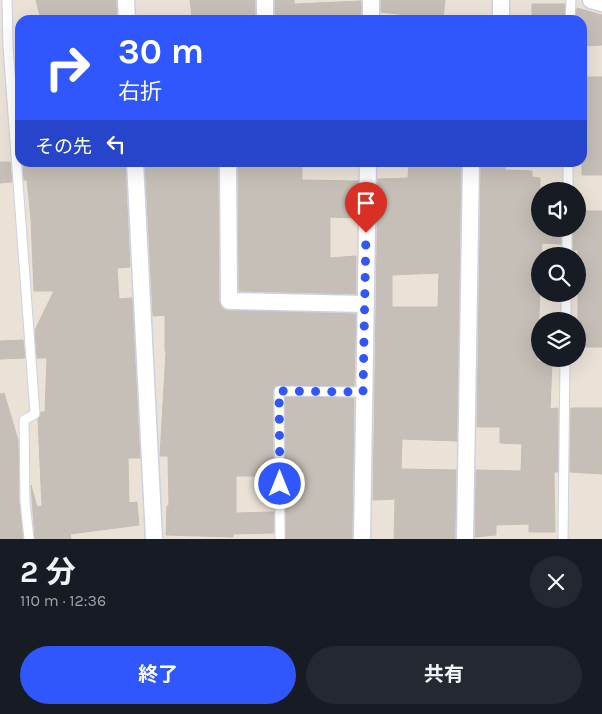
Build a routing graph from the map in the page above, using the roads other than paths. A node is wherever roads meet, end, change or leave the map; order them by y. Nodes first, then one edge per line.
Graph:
1 (7, 0) edge
2 (126, 0) edge
3 (265, 0) edge
4 (371, 0) edge
5 (502, 0) edge
6 (570, 0) edge
7 (591, 0) edge
8 (602, 3) edge
9 (127, 15) edge
10 (265, 15) edge
11 (371, 15) edge
12 (501, 15) edge
13 (570, 15) edge
14 (4, 46) edge
15 (134, 167) edge
16 (228, 167) edge
17 (368, 167) edge
18 (471, 167) edge
19 (568, 167) edge
20 (568, 182) edge
21 (364, 304) junction
22 (566, 367) edge
23 (363, 392) junction
24 (29, 539) edge
25 (154, 539) edge
26 (280, 539) edge
27 (362, 539) edge
28 (465, 539) edge
29 (563, 539) edge

1 - 14 lane
2 - 9 street
3 - 10 street
4 - 11 street
5 - 12 street
6 - 13 lane
7 - 8 street
14 - 24 lane
15 - 25 street
16 - 21 street
17 - 21 street
18 - 28 street
19 - 20 lane
21 - 23 street
22 - 29 lane
23 - 26 lane
23 - 27 street

